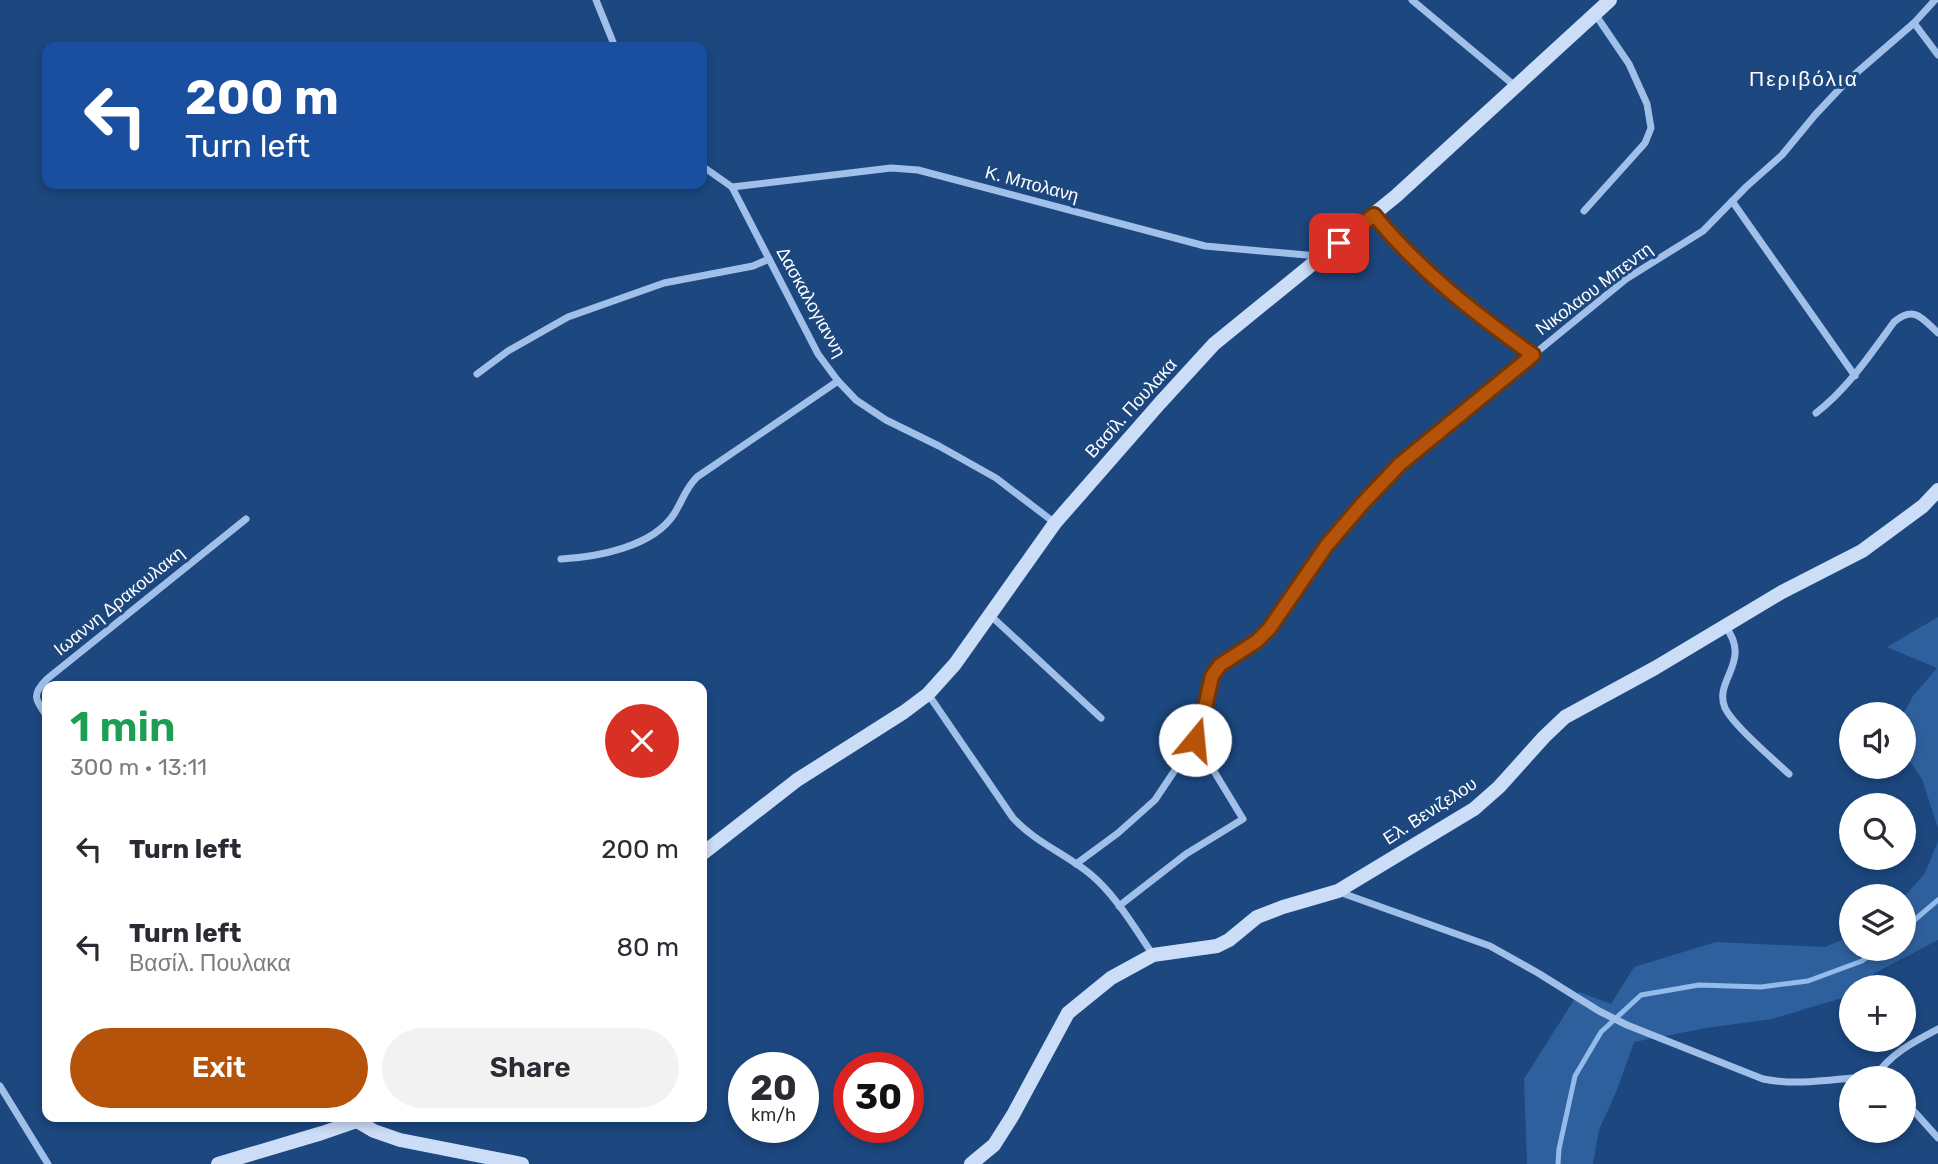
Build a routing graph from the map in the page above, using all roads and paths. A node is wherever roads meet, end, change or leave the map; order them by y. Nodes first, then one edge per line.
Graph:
1 (596, 0) edge
2 (1412, 0) edge
3 (1610, 0) edge
4 (1934, 0) edge
5 (1595, 14) junction
6 (1914, 23) junction
7 (613, 42) edge
8 (1938, 55) edge
9 (1516, 86) junction
10 (707, 170) edge
11 (732, 187) junction
12 (1732, 201) junction
13 (1584, 211) dead end
14 (1374, 215) junction
15 (1322, 257) junction
16 (769, 259) junction
17 (1938, 333) edge
18 (1533, 355) junction
19 (477, 374) dead end
20 (1855, 376) junction
21 (838, 381) junction
22 (1816, 413) dead end
23 (1938, 490) edge
24 (246, 519) dead end
25 (1055, 523) junction
26 (561, 559) dead end
27 (990, 615) junction
28 (1725, 626) junction
29 (45, 681) edge
30 (42, 684) edge
31 (928, 694) junction
32 (42, 708) edge
33 (1101, 718) dead end
34 (1195, 740) junction
35 (1789, 774) dead end
36 (707, 850) edge
37 (1076, 864) junction
38 (1338, 891) junction
39 (1119, 906) junction
40 (1153, 955) junction
41 (1938, 1030) edge
42 (1882, 1066) edge
43 (1839, 1079) edge
44 (0, 1086) edge
45 (1916, 1113) edge
46 (346, 1122) edge
47 (362, 1122) edge
48 (1938, 1138) edge
49 (978, 1161) edge
50 (48, 1164) edge
51 (218, 1164) edge
52 (522, 1164) edge

1 - 7 street
2 - 9 street
3 - 5 main road, Βασίλ. Πουλακα
4 - 6 street, Νικολαου Μπεντη
5 - 9 main road, Βασίλ. Πουλακα
5 - 13 street
6 - 8 street
6 - 12 street, Νικολαου Μπεντη
9 - 14 main road, Βασίλ. Πουλακα
10 - 11 street, Δασκαλογιαννη
11 - 15 street, Κ. Μπολανη
11 - 16 street, Δασκαλογιαννη
12 - 18 street, Νικολαου Μπεντη
12 - 20 street
14 - 15 main road, Βασίλ. Πουλακα
14 - 18 street
15 - 25 main road, Βασίλ. Πουλακα
16 - 19 street
16 - 21 street, Δασκαλογιαννη
17 - 20 street
18 - 34 street, Νικολαου Μπεντη
20 - 22 street
21 - 25 street, Δασκαλογιαννη
21 - 26 street
23 - 28 main road, Ελ. Βενιζελου
24 - 29 street, Ιωαννη Δρακουλακη
25 - 27 main road, Βασίλ. Πουλακα
27 - 31 main road, Βασίλ. Πουλακα
27 - 33 street
28 - 35 street
28 - 38 main road, Ελ. Βενιζελου
30 - 32 street, Ιωαννη Δρακουλακη
31 - 36 main road, Βασίλ. Πουλακα
31 - 37 street
34 - 37 street, Νικολαου Μπεντη
34 - 39 street
37 - 39 street
38 - 40 main road, Ελ. Βενιζελου
38 - 43 street
39 - 40 street
40 - 49 main road, Ελ. Βενιζελου
41 - 42 street
44 - 50 street
45 - 48 street
46 - 51 main road
47 - 52 main road

